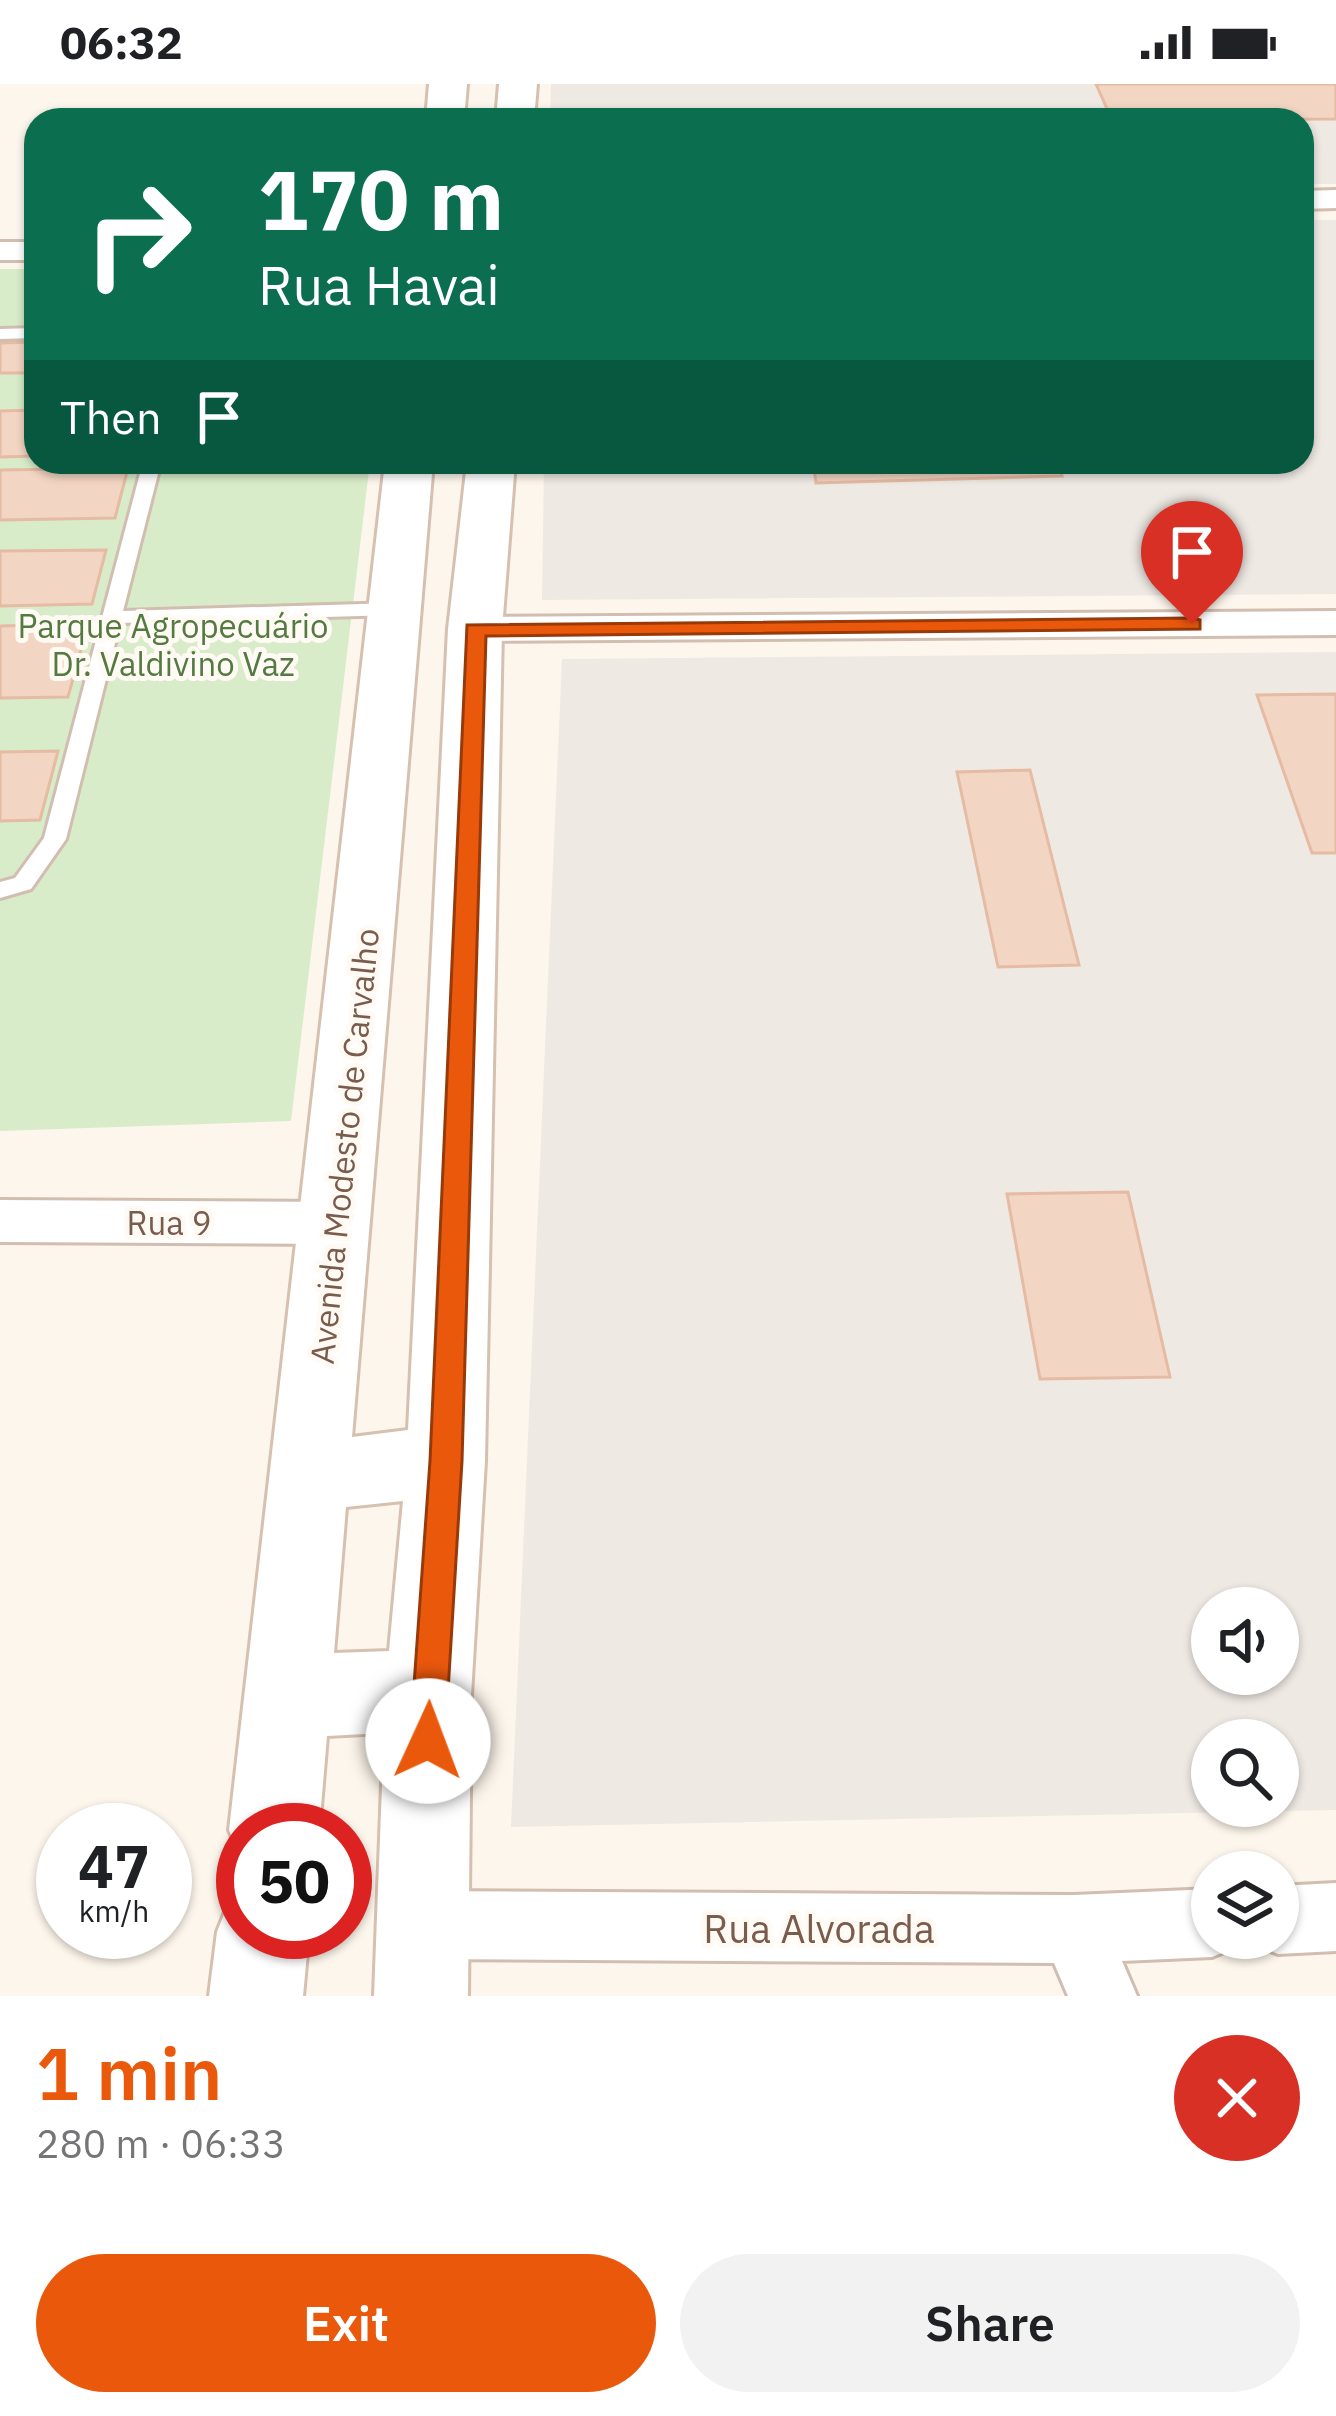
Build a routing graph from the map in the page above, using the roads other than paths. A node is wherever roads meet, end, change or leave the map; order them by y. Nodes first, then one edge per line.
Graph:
1 (149, 474) edge
2 (408, 474) edge
3 (490, 474) edge
4 (395, 609) junction
5 (112, 617) junction
6 (1336, 623) edge
7 (475, 629) junction
8 (0, 890) edge
9 (0, 1221) edge
10 (338, 1222) junction
11 (446, 1461) junction
12 (312, 1476) junction
13 (428, 1695) junction
14 (288, 1698) junction
15 (277, 1803) edge
16 (1336, 1917) edge
17 (1299, 1919) edge
18 (1191, 1924) edge
19 (425, 1925) junction
20 (1074, 1929) junction
21 (260, 1959) edge
22 (256, 1996) edge
23 (421, 1996) edge
24 (1103, 1996) edge

1 - 5 lane
2 - 4 main road, Avenida Modesto de Carvalho
3 - 7 main road
4 - 5 lane
4 - 10 main road, Avenida Modesto de Carvalho
5 - 8 lane
6 - 7 street
7 - 11 main road
9 - 10 street, Rua 9
10 - 12 main road, Avenida Modesto de Carvalho
11 - 12 main road
11 - 13 main road
12 - 14 main road, Avenida Modesto de Carvalho
13 - 14 main road
13 - 19 main road
14 - 15 main road, Avenida Modesto de Carvalho
16 - 17 street
18 - 20 street, Rua Alvorada
19 - 20 street, Rua Alvorada
19 - 23 main road
20 - 24 street
21 - 22 main road

